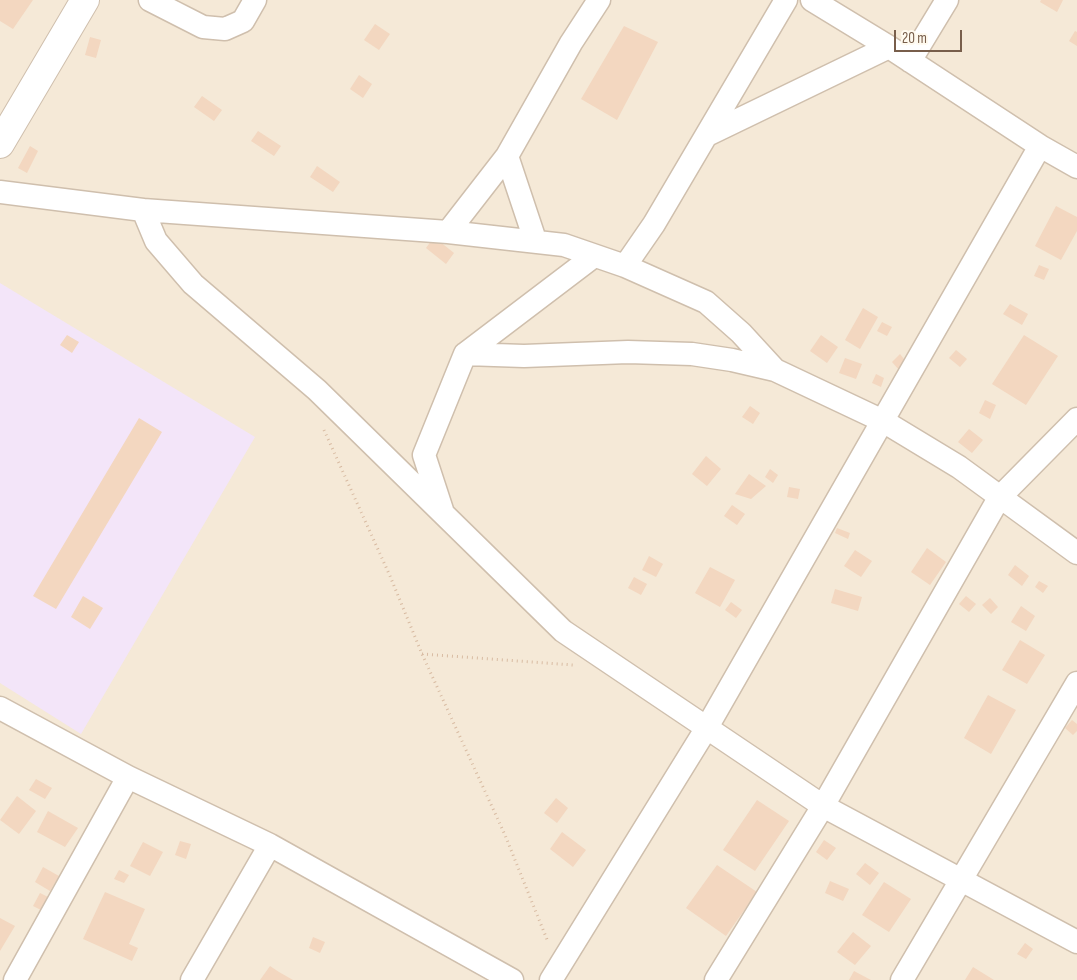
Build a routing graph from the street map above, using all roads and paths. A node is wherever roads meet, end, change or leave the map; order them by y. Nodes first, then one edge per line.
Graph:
1 (86, 0) edge
2 (150, 0) edge
3 (255, 0) edge
4 (599, 0) edge
5 (786, 0) edge
6 (812, 0) edge
7 (947, 0) edge
8 (889, 47) junction
9 (910, 61) junction
10 (707, 135) junction
11 (0, 144) edge
12 (1040, 146) junction
13 (507, 156) junction
14 (1077, 167) edge
15 (0, 192) edge
16 (143, 210) junction
17 (448, 232) junction
18 (535, 240) junction
19 (594, 256) junction
20 (625, 266) junction
21 (465, 354) junction
22 (775, 370) junction
23 (1077, 419) edge
24 (883, 421) junction
25 (322, 426) dead end
26 (999, 498) junction
27 (444, 516) junction
28 (1077, 553) edge
29 (422, 654) junction
30 (578, 665) dead end
31 (1077, 684) edge
32 (1, 711) edge
33 (706, 729) junction
34 (128, 777) junction
35 (822, 806) junction
36 (270, 845) junction
37 (960, 882) junction
38 (1077, 942) edge
39 (555, 974) edge
40 (15, 980) edge
41 (192, 980) edge
42 (512, 980) edge
43 (716, 980) edge
44 (902, 980) edge

1 - 11 street
2 - 3 street
4 - 13 street
5 - 10 street
6 - 8 street
7 - 9 street
8 - 9 street
8 - 10 street
9 - 12 street
10 - 20 street
12 - 14 street
12 - 24 street
13 - 17 street
13 - 18 street
15 - 16 street
16 - 17 street
16 - 27 street
17 - 18 street
18 - 19 street
19 - 20 street
19 - 21 street
20 - 22 street
21 - 22 street
21 - 27 street
22 - 24 street
23 - 26 street
24 - 26 street
24 - 33 street
25 - 29 path
26 - 28 street
26 - 35 street
27 - 33 street
29 - 30 path
29 - 39 path
31 - 37 street
32 - 34 street
33 - 35 street
33 - 39 street
34 - 36 street
34 - 40 street
35 - 37 street
35 - 43 street
36 - 41 street
36 - 42 street
37 - 38 street
37 - 44 street

